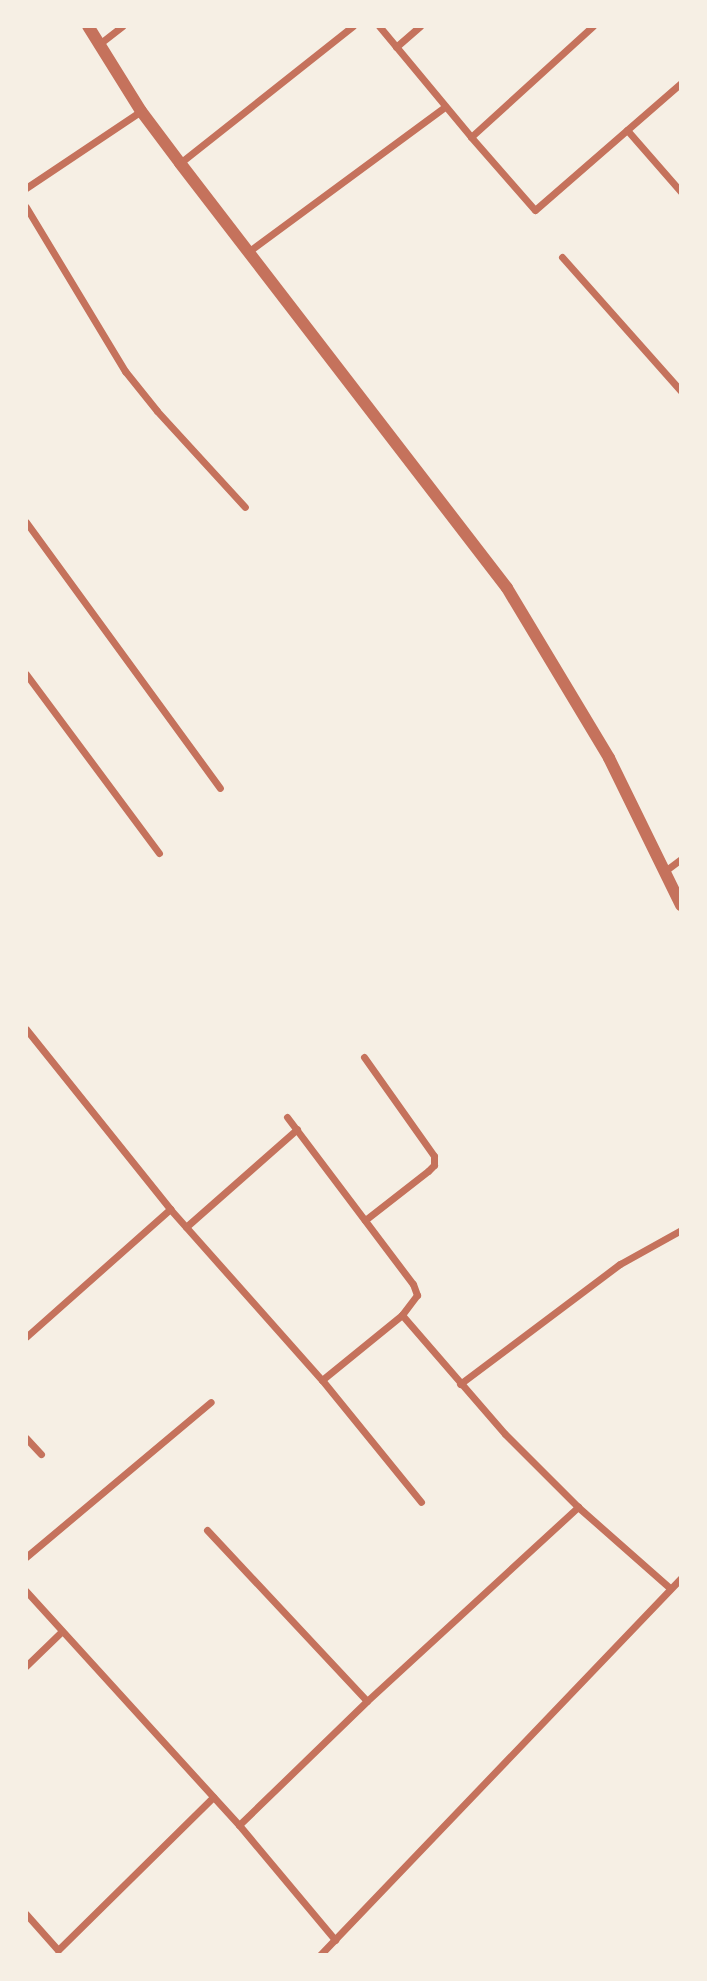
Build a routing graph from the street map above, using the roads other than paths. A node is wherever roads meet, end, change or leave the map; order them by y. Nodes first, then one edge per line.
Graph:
1 (88, 26) edge
2 (122, 26) edge
3 (353, 26) edge
4 (379, 26) edge
5 (420, 26) edge
6 (593, 26) edge
7 (97, 45) junction
8 (396, 47) junction
9 (681, 83) edge
10 (445, 107) junction
11 (141, 111) junction
12 (626, 130) junction
13 (471, 137) junction
14 (180, 163) junction
15 (26, 188) edge
16 (681, 192) edge
17 (26, 207) edge
18 (248, 252) junction
19 (562, 257) dead end
20 (681, 391) edge
21 (245, 507) dead end
22 (26, 522) edge
23 (26, 674) edge
24 (220, 788) dead end
25 (159, 853) dead end
26 (681, 859) edge
27 (666, 871) junction
28 (681, 905) edge
29 (26, 1029) edge
30 (364, 1057) dead end
31 (287, 1117) dead end
32 (297, 1129) junction
33 (170, 1209) junction
34 (365, 1220) junction
35 (186, 1227) junction
36 (681, 1230) edge
37 (402, 1315) junction
38 (26, 1337) edge
39 (321, 1380) junction
40 (460, 1384) junction
41 (211, 1402) dead end
42 (26, 1438) edge
43 (41, 1454) dead end
44 (421, 1502) dead end
45 (578, 1507) junction
46 (207, 1530) dead end
47 (26, 1557) edge
48 (681, 1578) edge
49 (670, 1588) junction
50 (26, 1591) edge
51 (62, 1631) junction
52 (26, 1666) edge
53 (367, 1701) junction
54 (213, 1797) junction
55 (239, 1825) junction
56 (26, 1914) edge
57 (335, 1940) junction
58 (55, 1952) edge
59 (320, 1955) edge

1 - 7 street
2 - 7 street
3 - 14 street
4 - 8 street
5 - 8 street
6 - 13 street
7 - 11 street
8 - 10 street
9 - 12 street
10 - 13 street
10 - 18 street
11 - 14 street
11 - 15 street
12 - 13 street
12 - 16 street
14 - 18 street
17 - 21 street
18 - 27 street
19 - 20 street
22 - 24 street
23 - 25 street
26 - 27 street
27 - 28 street
29 - 33 street
30 - 34 street
31 - 32 street
32 - 34 street
32 - 35 street
33 - 35 street
33 - 38 street
34 - 37 street
35 - 39 street
36 - 40 street
37 - 39 street
37 - 40 street
39 - 44 street
40 - 45 street
41 - 47 street
42 - 43 street
45 - 49 street
45 - 53 street
46 - 53 street
48 - 49 street
49 - 57 street
50 - 51 street
51 - 52 street
51 - 54 street
53 - 55 street
54 - 55 street
54 - 58 street
55 - 57 street
56 - 58 street
57 - 59 street

